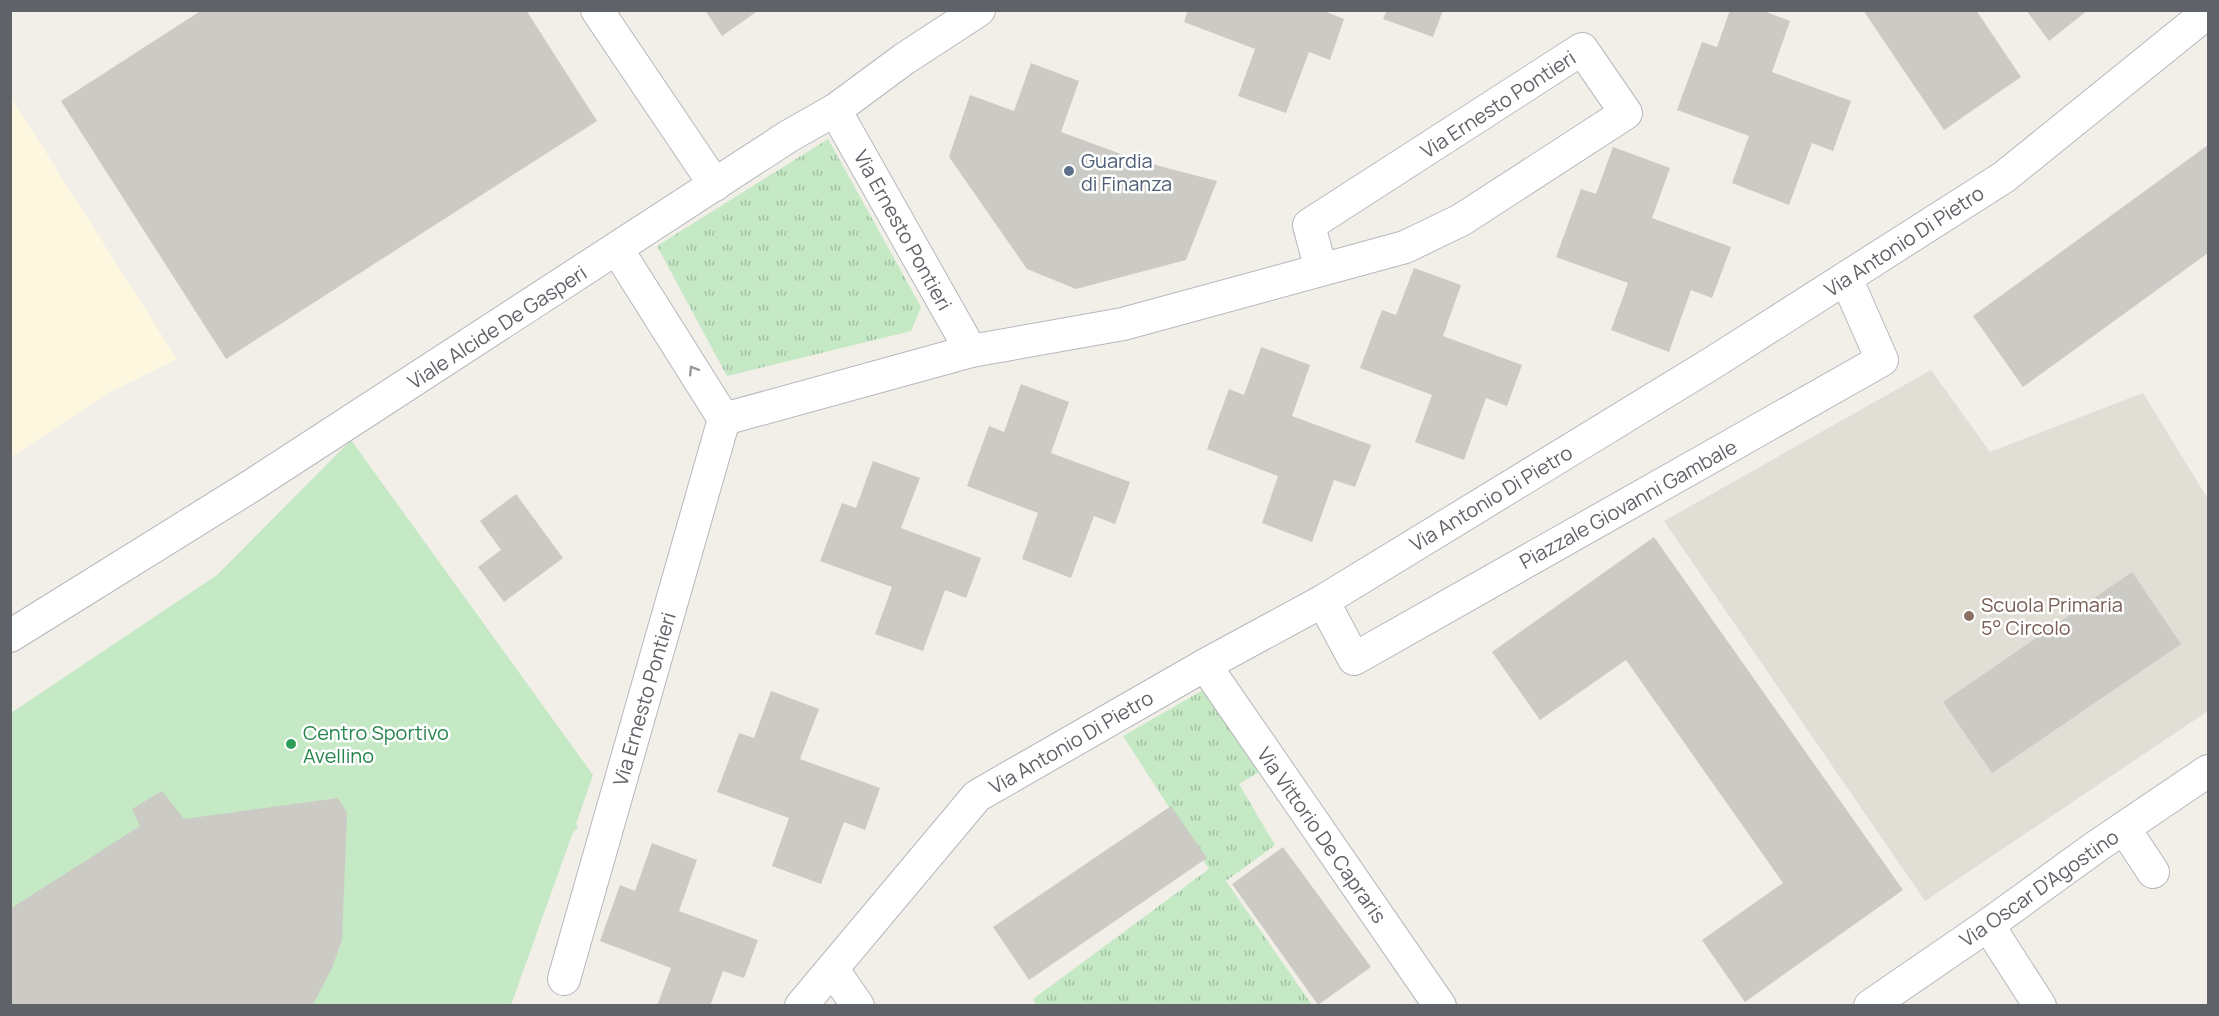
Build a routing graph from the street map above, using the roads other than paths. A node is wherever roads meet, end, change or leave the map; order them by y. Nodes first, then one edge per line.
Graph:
1 (597, 10) edge
2 (979, 10) edge
3 (2208, 12) edge
4 (835, 110) junction
5 (715, 185) junction
6 (617, 249) junction
7 (1321, 270) junction
8 (1846, 278) junction
9 (971, 351) junction
10 (724, 419) junction
11 (1323, 601) junction
12 (10, 636) edge
13 (1205, 665) junction
14 (2208, 771) edge
15 (2124, 828) junction
16 (2153, 872) dead end
17 (1988, 925) junction
18 (832, 970) junction
19 (564, 980) dead end
20 (801, 1005) edge
21 (858, 1005) edge
22 (1440, 1005) edge
23 (1870, 1005) edge
24 (2040, 1005) edge

1 - 5 street
2 - 4 street, Viale Alcide De Gasperi
3 - 8 street, Via Antonio Di Pietro
4 - 5 street, Viale Alcide De Gasperi
4 - 9 street, Via Ernesto Pontieri
5 - 6 street, Viale Alcide De Gasperi
10 -> 6 street
6 - 12 street, Viale Alcide De Gasperi
7 - 7 street, Via Ernesto Pontieri
7 - 9 street, Via Ernesto Pontieri
8 - 11 street, Via Antonio Di Pietro
8 - 11 street, Piazzale Giovanni Gambale
9 - 10 street, Via Ernesto Pontieri
10 - 19 street, Via Ernesto Pontieri
11 - 13 street, Via Antonio Di Pietro
13 - 18 street, Via Antonio Di Pietro
13 - 22 street, Via Vittorio De Capraris
14 - 15 street, Via Oscar D'Agostino
15 - 16 street
15 - 17 street, Via Oscar D'Agostino
17 - 23 street, Via Oscar D'Agostino
17 - 24 street
18 - 20 street, Via Antonio Di Pietro
18 - 21 street

